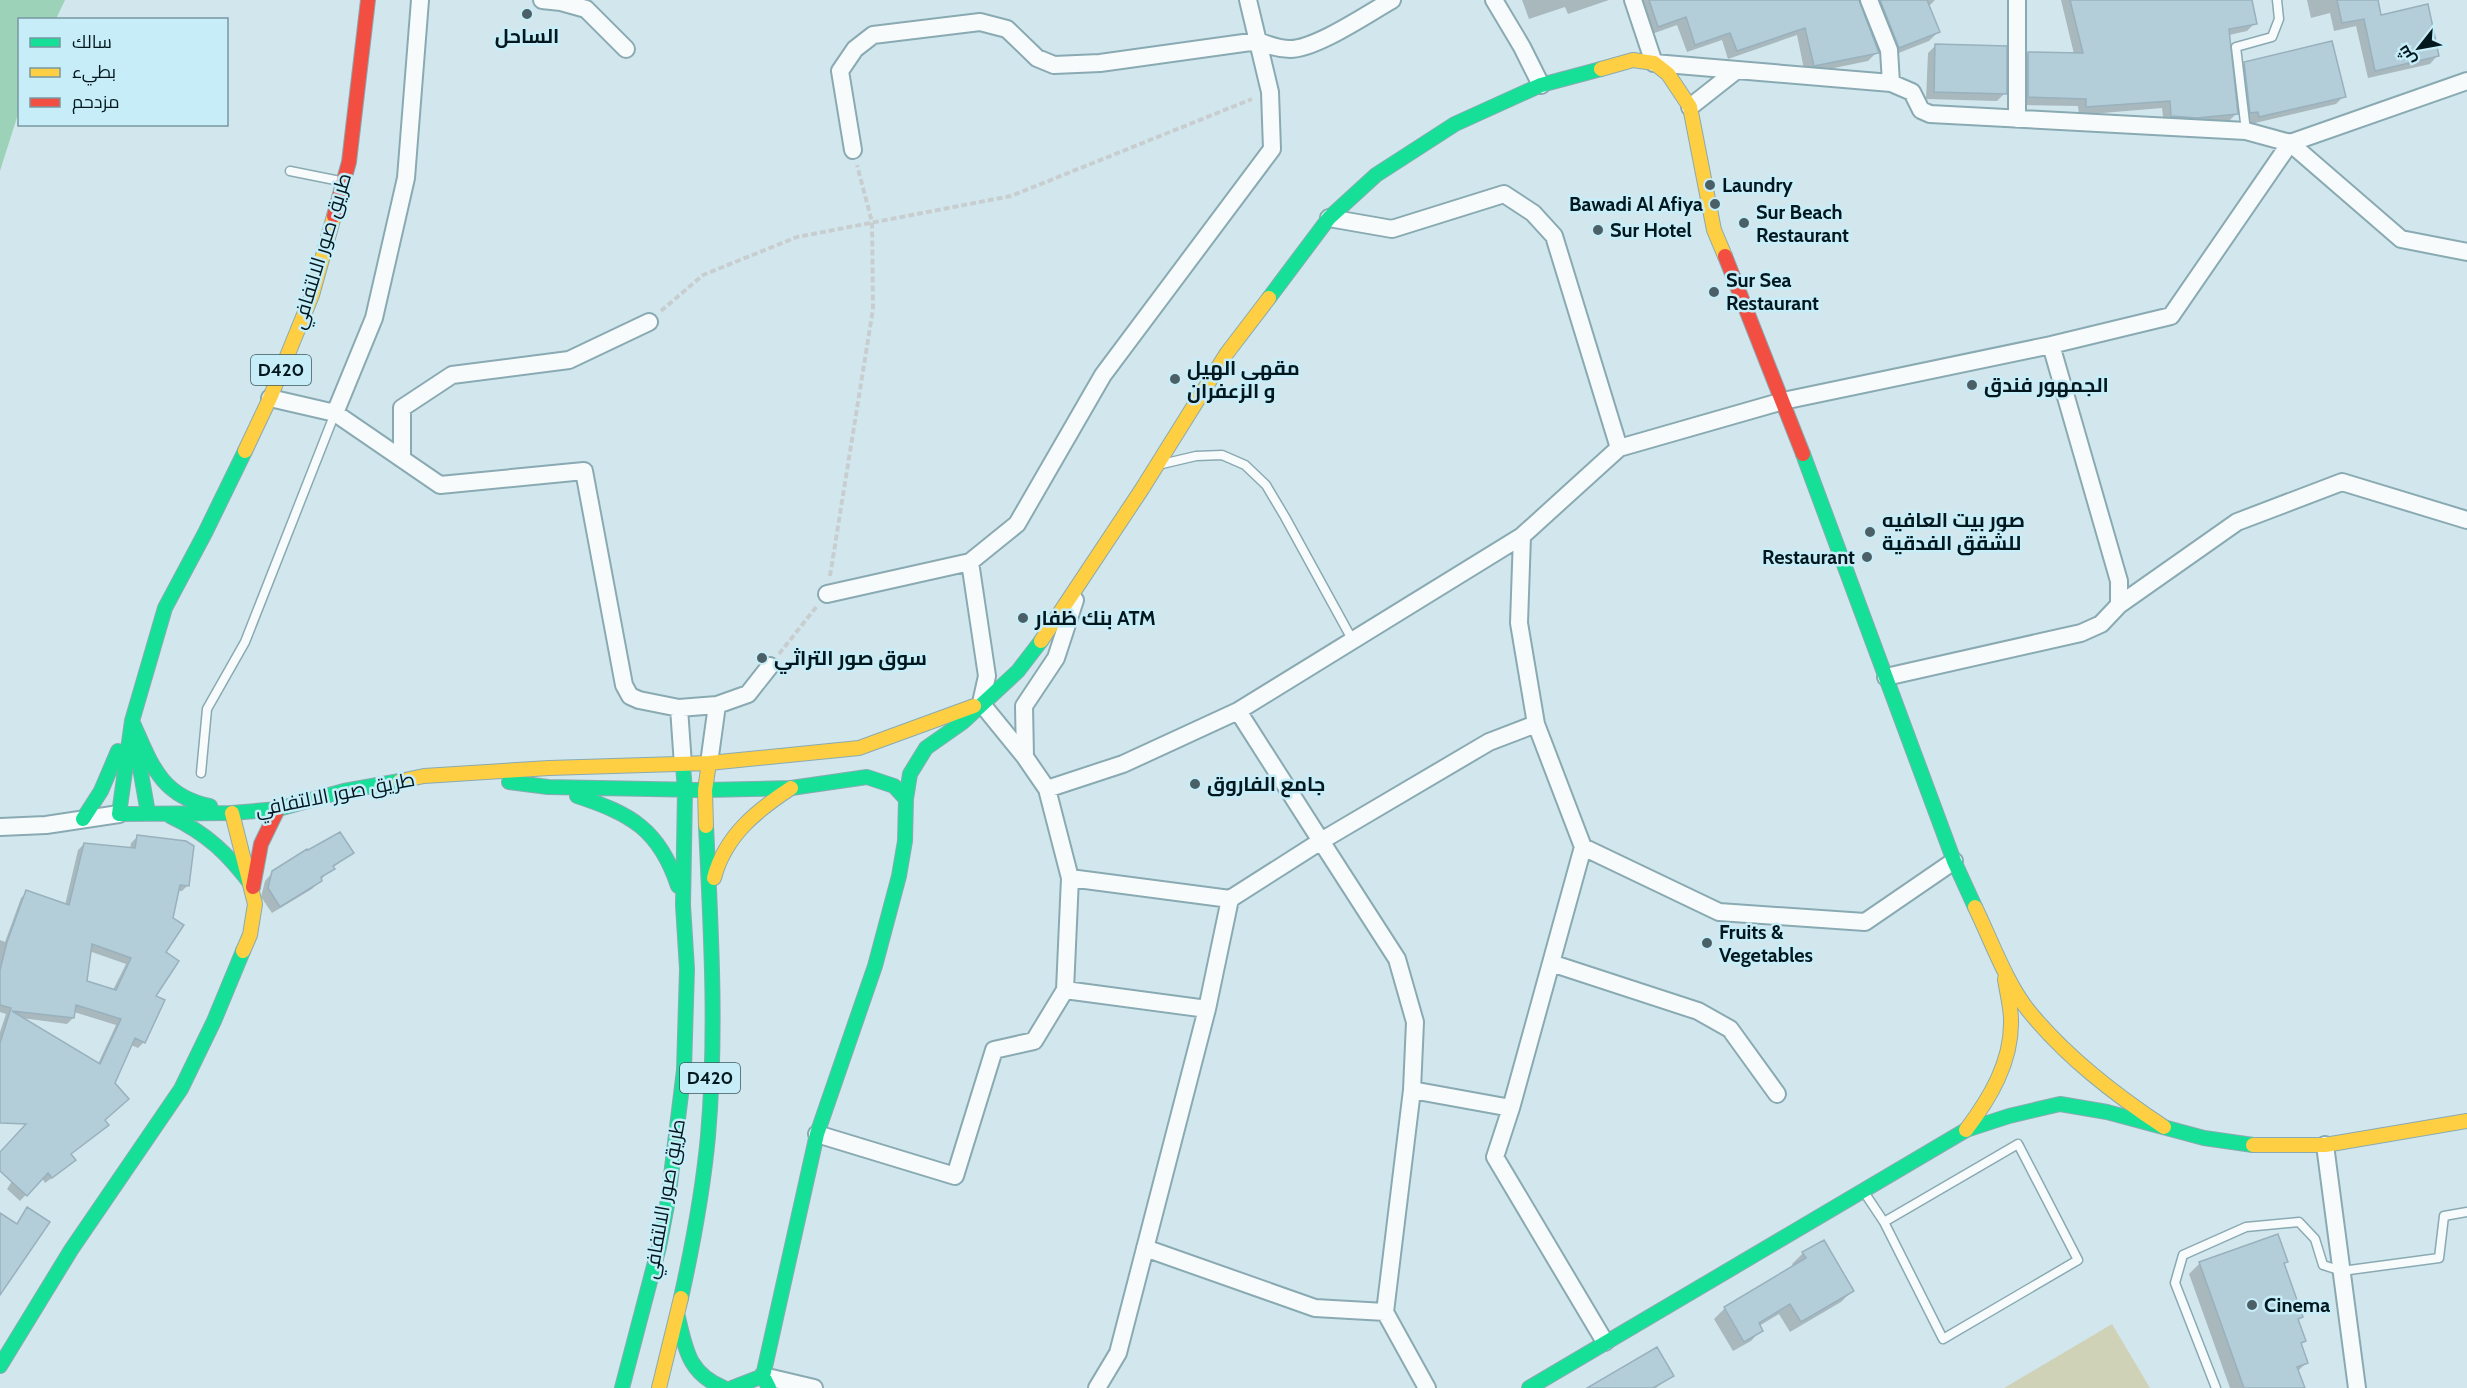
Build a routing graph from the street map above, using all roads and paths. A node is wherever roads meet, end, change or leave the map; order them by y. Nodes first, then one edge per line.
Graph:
1 (368, 0) edge
2 (420, 0) edge
3 (542, 0) edge
4 (1248, 0) edge
5 (1392, 0) edge
6 (1494, 0) edge
7 (1633, 0) edge
8 (1869, 0) edge
9 (2017, 0) edge
10 (2277, 0) edge
11 (1258, 41) junction
12 (626, 49) dead end
13 (1654, 63) junction
14 (1737, 70) junction
15 (2467, 81) edge
16 (1891, 83) junction
17 (1541, 86) junction
18 (1270, 92) junction
19 (1690, 107) junction
20 (2017, 119) junction
21 (2246, 131) junction
22 (2290, 143) junction
23 (853, 150) joint
24 (290, 171) dead end
25 (344, 181) junction
26 (1329, 218) junction
27 (872, 222) junction
28 (2467, 252) edge
29 (649, 322) joint
30 (2051, 345) junction
31 (270, 398) junction
32 (1783, 401) junction
33 (335, 413) junction
34 (1619, 448) junction
35 (402, 458) junction
36 (1157, 465) junction
37 (2467, 520) edge
38 (1522, 536) junction
39 (970, 562) junction
40 (1082, 579) junction
41 (827, 594) junction
42 (2119, 605) junction
43 (1353, 641) junction
44 (770, 666) joint
45 (1886, 677) junction
46 (981, 703) junction
47 (717, 705) junction
48 (680, 708) junction
49 (1238, 711) junction
50 (132, 721) junction
51 (1536, 724) junction
52 (1025, 757) junction
53 (710, 763) junction
54 (683, 765) junction
55 (201, 773) dead end
56 (449, 775) junction
57 (548, 787) junction
58 (790, 789) junction
59 (1047, 789) junction
60 (685, 790) junction
61 (705, 790) junction
62 (906, 799) junction
63 (278, 808) junction
64 (148, 813) junction
65 (164, 813) junction
66 (232, 813) junction
67 (119, 814) junction
68 (84, 819) junction
69 (0, 826) edge
70 (1321, 841) junction
71 (1583, 848) junction
72 (1954, 861) junction
73 (1070, 878) junction
74 (253, 887) junction
75 (1230, 899) junction
76 (683, 905) junction
77 (709, 905) junction
78 (1551, 963) junction
79 (2004, 969) junction
80 (1065, 990) junction
81 (1207, 1009) junction
82 (1412, 1090) junction
83 (1777, 1094) dead end
84 (1511, 1108) junction
85 (2467, 1121) edge
86 (2164, 1127) junction
87 (1966, 1130) junction
88 (817, 1134) junction
89 (2325, 1144) junction
90 (1863, 1190) junction
91 (2467, 1212) edge
92 (1884, 1222) junction
93 (1145, 1248) junction
94 (2342, 1271) junction
95 (1385, 1312) junction
96 (678, 1317) junction
97 (1605, 1342) junction
98 (0, 1366) edge
99 (766, 1382) edge
100 (622, 1388) edge
101 (659, 1388) edge
102 (724, 1388) edge
103 (732, 1388) edge
104 (814, 1388) edge
105 (1097, 1388) edge
106 (1427, 1388) edge
107 (1529, 1388) edge
108 (2216, 1388) edge
109 (2357, 1388) edge

1 - 25 street, طريق صور الالتفافي / D420
2 - 33 street
3 - 12 street
4 - 11 street
5 - 11 street
6 - 17 street
7 - 13 street
8 - 16 street
9 - 20 street
10 - 21 lane
11 - 18 street
11 - 23 street
13 - 14 street
13 - 17 street
13 - 19 street
14 - 16 street
14 - 19 street
15 - 22 street
16 - 20 street
17 - 26 street
18 - 27 path
18 - 39 street
19 - 32 street
20 - 21 street
21 - 22 street
22 - 28 street
22 - 30 street
23 - 27 path
24 - 25 lane
25 - 31 street, طريق صور الالتفافي / D420
26 - 34 street
26 - 36 street
27 - 29 path
27 - 41 path
29 - 35 street
30 - 32 street
30 - 42 street
31 - 33 street
31 - 50 street, طريق صور الالتفافي / D420
32 - 34 street
32 - 45 street
33 - 35 street
33 - 55 lane
34 - 38 street
35 - 48 street
36 - 40 street
36 - 43 lane
37 - 42 street
38 - 43 street
38 - 51 street
39 - 41 street
39 - 46 street
40 - 46 street
40 - 52 street
41 - 44 path
42 - 45 street
43 - 49 street
44 - 47 street
45 - 72 street
46 - 52 street
46 - 53 street
46 - 62 street
47 - 48 street
47 - 53 street
48 - 54 street
49 - 59 street
49 - 70 street
50 - 64 street, طريق صور الالتفافي / D420
50 - 66 street
50 - 67 street, طريق صور الالتفافي / D420
50 - 68 street
51 - 70 street
51 - 71 street
52 - 59 street
53 - 54 street, طريق صور الالتفافي
53 - 61 street, طريق صور الالتفافي / D420
54 - 56 street, طريق صور الالتفافي
54 - 60 street, طريق صور الالتفافي / D420
56 - 57 street, طريق صور الالتفافي
56 - 63 street, طريق صور الالتفافي
57 - 60 street, طريق صور الالتفافي
57 - 76 street
58 - 61 street
58 - 62 street
58 - 77 street
59 - 73 street
60 - 61 street, طريق صور الالتفافي
60 - 76 street, طريق صور الالتفافي / D420
61 - 77 street, طريق صور الالتفافي / D420
62 - 88 street
63 - 66 street, طريق صور الالتفافي
63 - 74 street
64 - 65 street, طريق صور الالتفافي
64 - 67 street, طريق صور الالتفافي
65 - 66 street, طريق صور الالتفافي
65 - 74 street
66 - 74 street
67 - 68 street
68 - 69 street
70 - 75 street
70 - 82 street
71 - 72 street
71 - 78 street
72 - 79 street
73 - 75 street
73 - 80 street
74 - 98 street
75 - 81 street
76 - 100 street, طريق صور الالتفافي / D420
77 - 96 street, طريق صور الالتفافي / D420
78 - 83 street
78 - 84 street
79 - 86 street
79 - 87 street
80 - 81 street
80 - 88 street
81 - 93 street
82 - 84 street
82 - 95 street
84 - 97 street
85 - 89 street
86 - 87 street
86 - 89 street
87 - 90 street
88 - 99 street
89 - 94 street
90 - 92 lane
90 - 97 street
91 - 94 lane
92 - 92 lane
93 - 95 street
93 - 105 street
94 - 108 lane
94 - 109 street
95 - 106 street
96 - 101 street, طريق صور الالتفافي / D420
96 - 102 street
97 - 107 street
99 - 103 street
99 - 104 street

